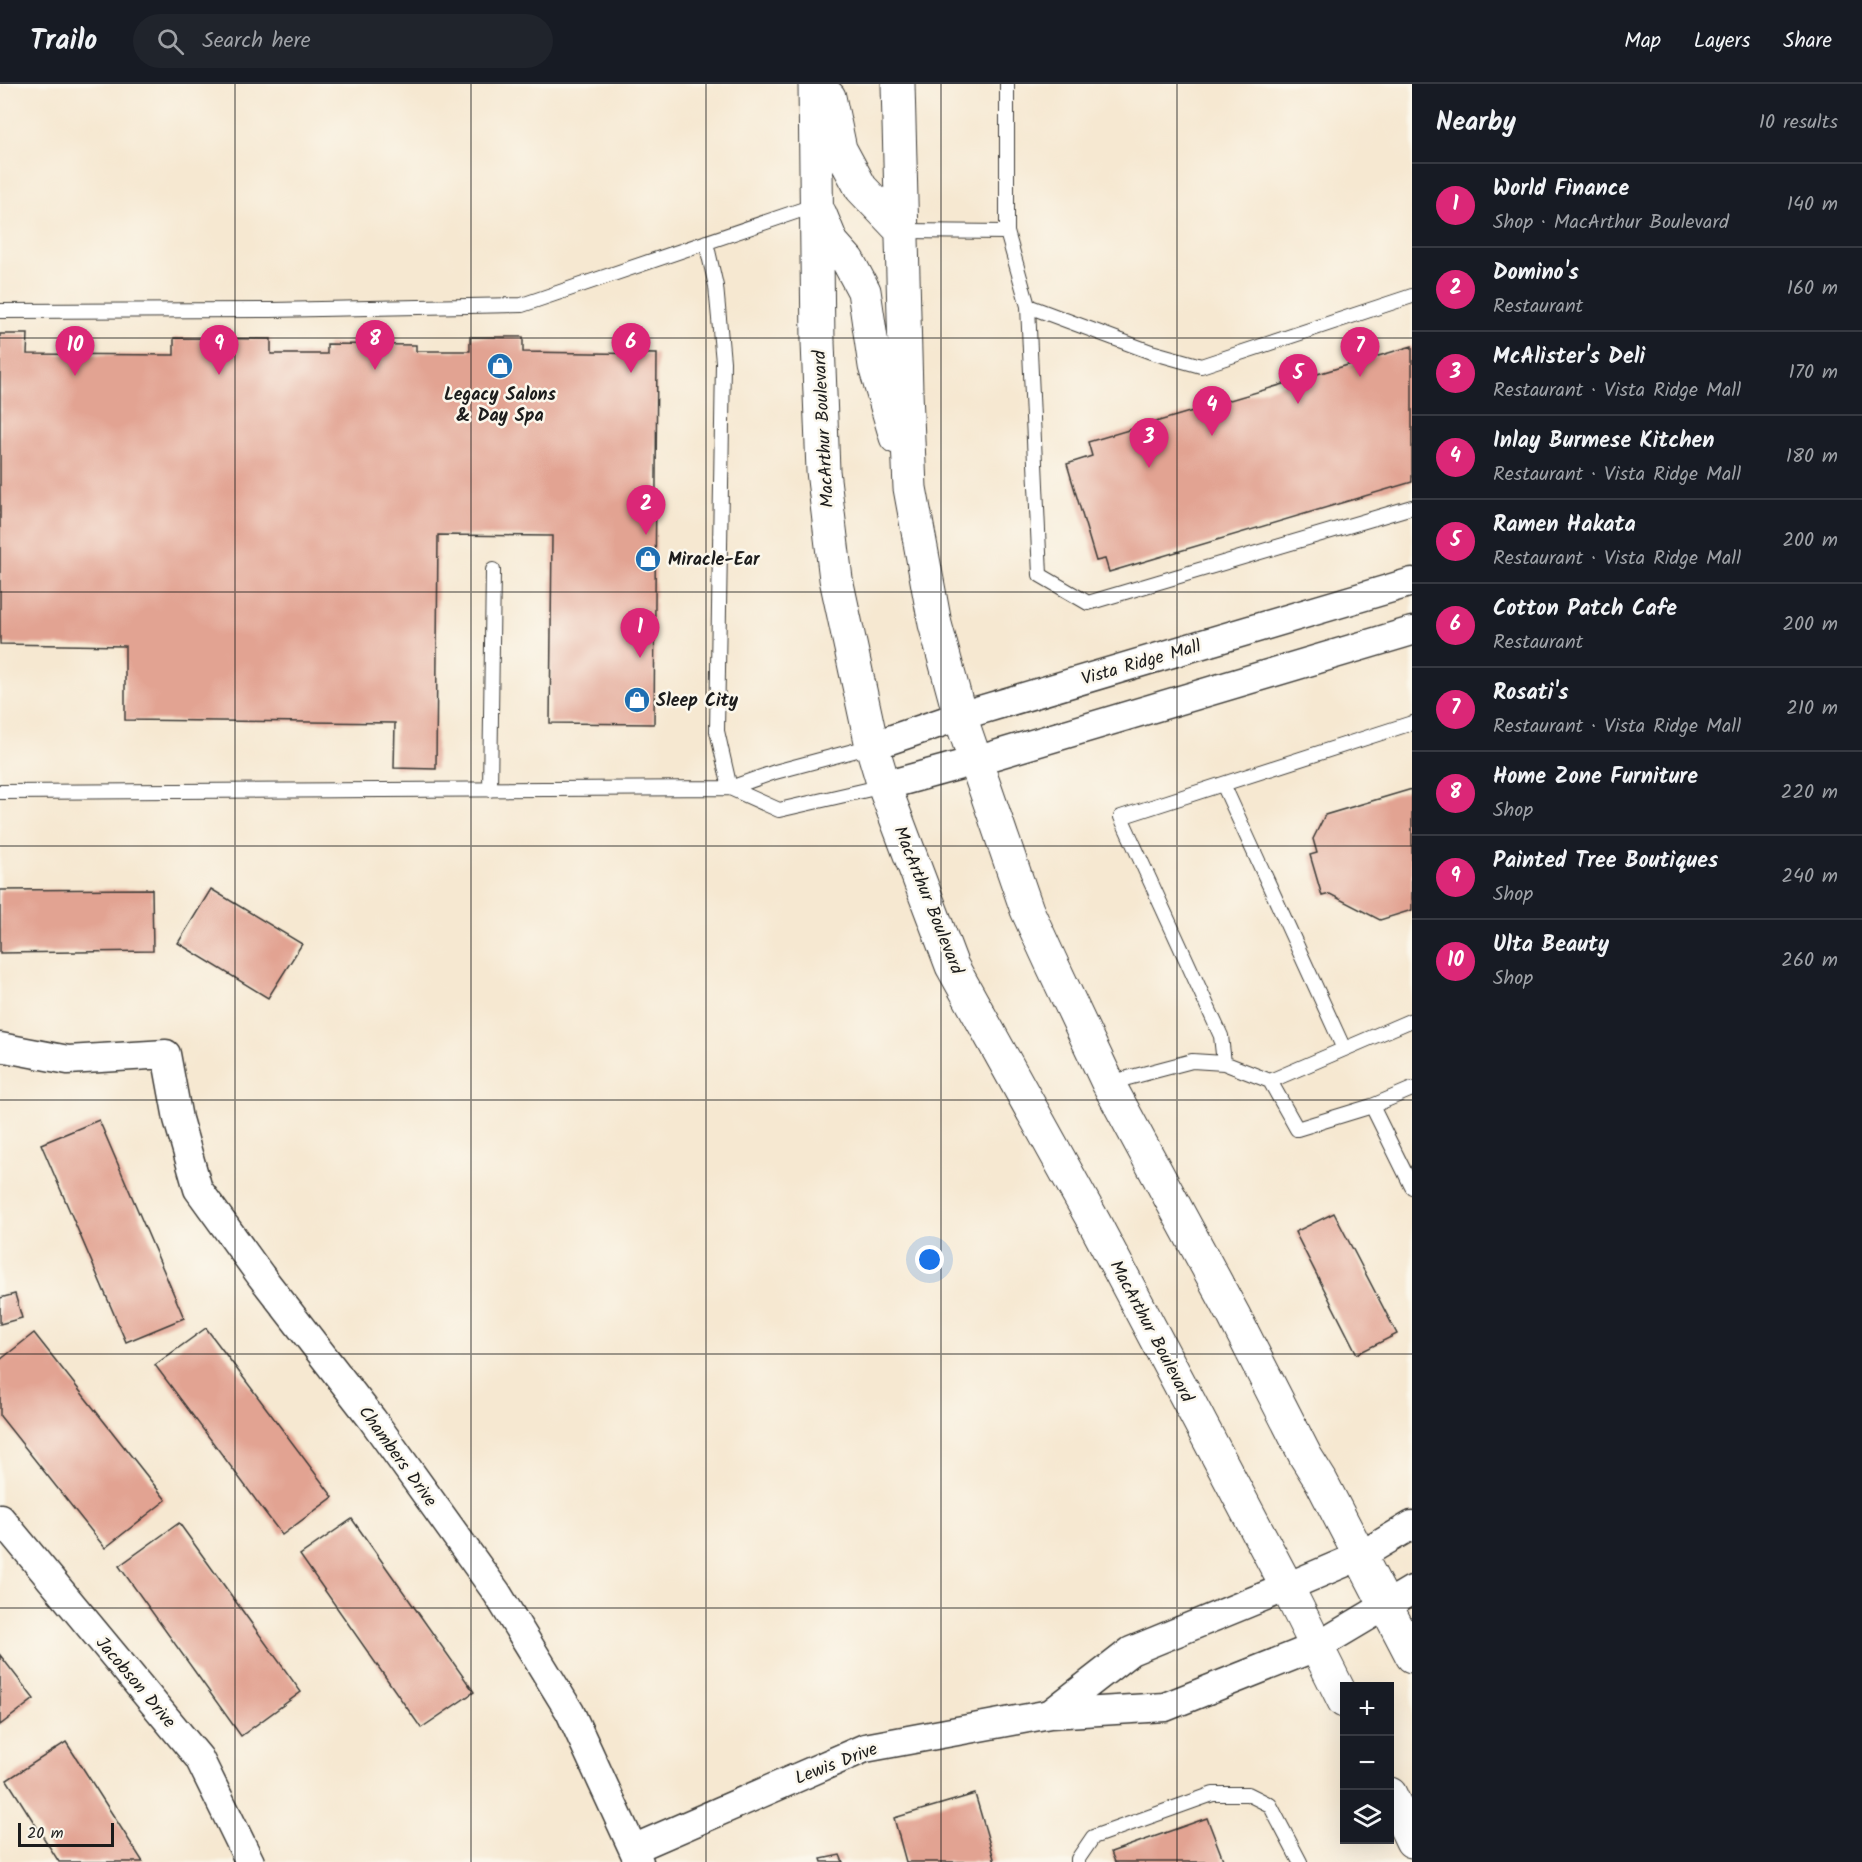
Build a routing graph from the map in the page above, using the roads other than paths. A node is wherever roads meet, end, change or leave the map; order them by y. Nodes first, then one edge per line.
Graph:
1 (815, 84) edge
2 (826, 84) edge
3 (898, 84) edge
4 (1007, 84) edge
5 (816, 205) junction
6 (902, 231) junction
7 (1007, 232) junction
8 (706, 242) junction
9 (1412, 296) edge
10 (1028, 306) junction
11 (0, 311) edge
12 (910, 488) junction
13 (1412, 507) edge
14 (493, 570) dead end
15 (1412, 582) edge
16 (1412, 631) edge
17 (960, 716) junction
18 (1412, 723) edge
19 (872, 746) junction
20 (975, 761) junction
21 (1223, 784) junction
22 (884, 786) junction
23 (730, 788) junction
24 (490, 790) junction
25 (0, 792) edge
26 (1412, 1020) edge
27 (0, 1047) edge
28 (1344, 1049) junction
29 (1224, 1063) junction
30 (1270, 1081) junction
31 (1108, 1083) junction
32 (1412, 1089) edge
33 (1372, 1106) junction
34 (1412, 1186) edge
35 (0, 1518) edge
36 (1412, 1525) edge
37 (1360, 1556) junction
38 (1287, 1587) junction
39 (1399, 1598) edge
40 (1317, 1646) junction
41 (1412, 1656) edge
42 (1340, 1693) edge
43 (1050, 1714) junction
44 (1394, 1804) edge
45 (1412, 1840) edge
46 (636, 1855) edge
47 (250, 1862) edge
48 (1078, 1862) edge
49 (1300, 1862) edge

1 - 5 main road, MacArthur Boulevard
2 - 6 main road
3 - 6 main road
4 - 7 lane
5 - 8 lane
5 - 12 main road
5 - 19 main road, MacArthur Boulevard
6 - 7 lane
6 - 12 main road
7 - 10 lane
8 - 11 lane
8 - 23 lane
9 - 10 lane
10 - 13 lane
12 - 17 main road
14 - 24 lane
15 - 17 street, Vista Ridge Mall
16 - 20 street
17 - 19 street, Vista Ridge Mall
17 - 20 main road
18 - 21 lane
19 - 22 main road, MacArthur Boulevard
19 - 23 lane
20 - 22 street
20 - 31 main road
21 - 28 lane
21 - 29 lane
22 - 23 lane
22 - 38 main road, MacArthur Boulevard
23 - 24 lane
24 - 25 lane
26 - 28 lane
27 - 46 street, Chambers Drive
28 - 30 lane
29 - 30 lane
29 - 31 lane
30 - 33 lane
31 - 37 main road
32 - 33 lane
33 - 34 lane
35 - 47 street, Jacobson Drive
36 - 37 street
37 - 38 street
37 - 39 main road
38 - 40 main road, MacArthur Boulevard
38 - 43 street, Lewis Drive
39 - 40 street
39 - 41 main road
40 - 42 main road, MacArthur Boulevard
40 - 43 street, Lewis Drive
43 - 46 street, Lewis Drive
44 - 45 main road
48 - 49 lane

